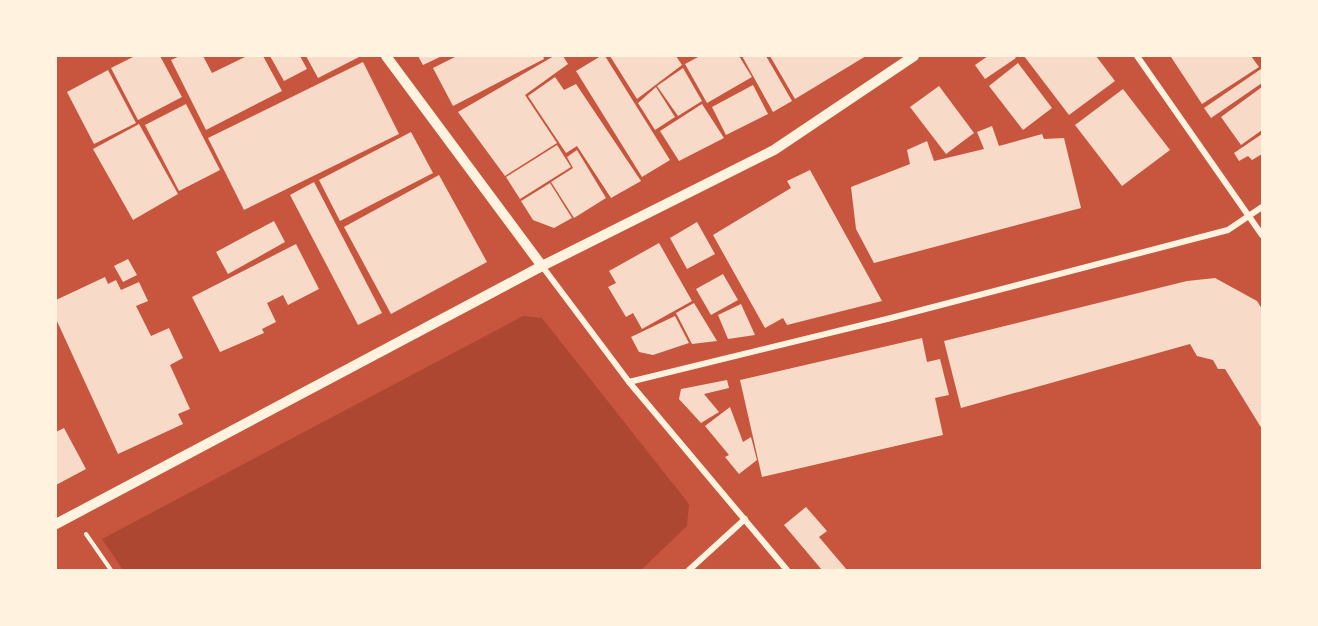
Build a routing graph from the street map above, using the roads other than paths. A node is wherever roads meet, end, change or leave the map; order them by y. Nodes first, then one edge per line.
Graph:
1 (386, 56) edge
2 (914, 56) edge
3 (1137, 56) edge
4 (1263, 207) edge
5 (1249, 216) junction
6 (1263, 235) edge
7 (542, 266) junction
8 (629, 381) junction
9 (745, 519) junction
10 (56, 524) edge
11 (689, 570) edge
12 (787, 570) edge

1 - 7 street
2 - 7 street
3 - 5 street
4 - 5 street
5 - 6 street
5 - 8 street
7 - 8 street
7 - 10 street
8 - 9 street
9 - 11 street
9 - 12 street

